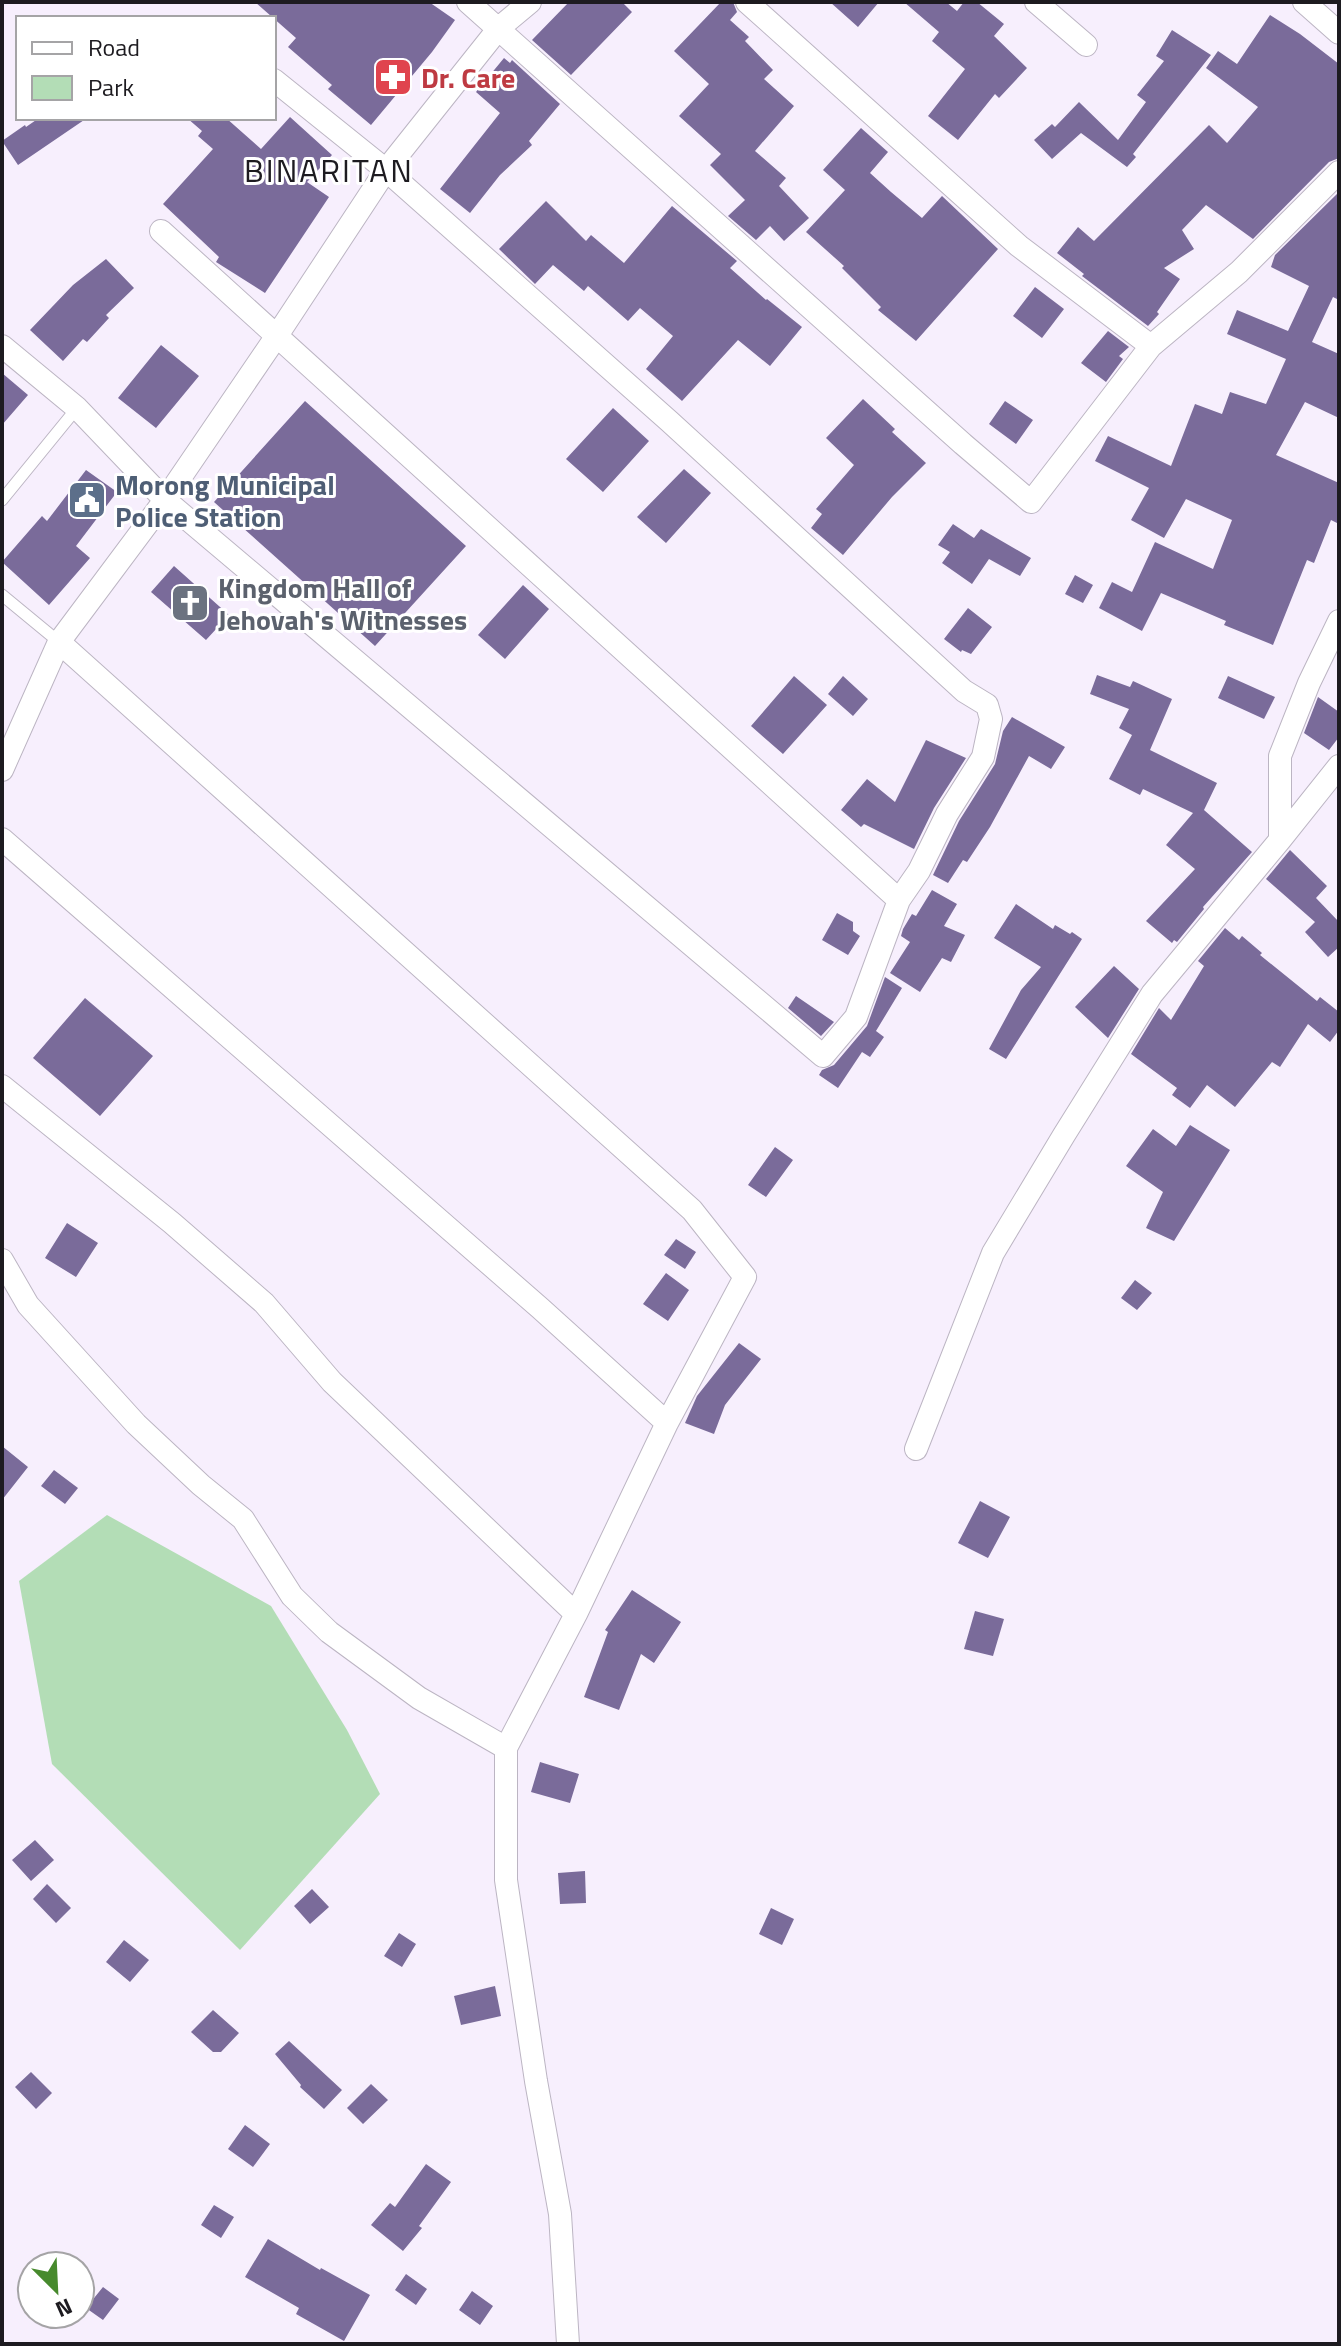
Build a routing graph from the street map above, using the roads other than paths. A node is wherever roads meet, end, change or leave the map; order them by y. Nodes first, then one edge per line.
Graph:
1 (468, 2) edge
2 (530, 2) edge
3 (747, 2) edge
4 (1036, 2) edge
5 (1304, 2) edge
6 (499, 28) junction
7 (1339, 33) edge
8 (1086, 45) dead end
9 (276, 82) edge
10 (386, 170) junction
11 (1339, 172) edge
12 (161, 231) dead end
13 (276, 337) junction
14 (2, 346) edge
15 (1151, 346) junction
16 (77, 408) junction
17 (2, 500) edge
18 (165, 500) junction
19 (2, 595) edge
20 (1339, 621) edge
21 (59, 642) junction
22 (1339, 766) edge
23 (2, 770) edge
24 (2, 839) edge
25 (1280, 840) junction
26 (899, 900) junction
27 (2, 1086) edge
28 (2, 1260) edge
29 (667, 1423) junction
30 (916, 1449) dead end
31 (576, 1614) junction
32 (506, 1748) junction
33 (568, 2344) edge

1 - 6 street
2 - 6 street
3 - 15 street
4 - 8 street
5 - 7 street
6 - 10 street
6 - 15 street
9 - 10 street
10 - 13 street
10 - 26 street
11 - 15 street
12 - 13 street
13 - 18 street
13 - 26 street
14 - 16 street
16 - 17 lane
16 - 18 street
18 - 21 street
18 - 26 street
19 - 21 lane
20 - 25 street
21 - 23 street
21 - 29 street
22 - 25 street
24 - 29 street
25 - 30 street
27 - 31 street
28 - 32 street
29 - 31 street
31 - 32 street
32 - 33 street

